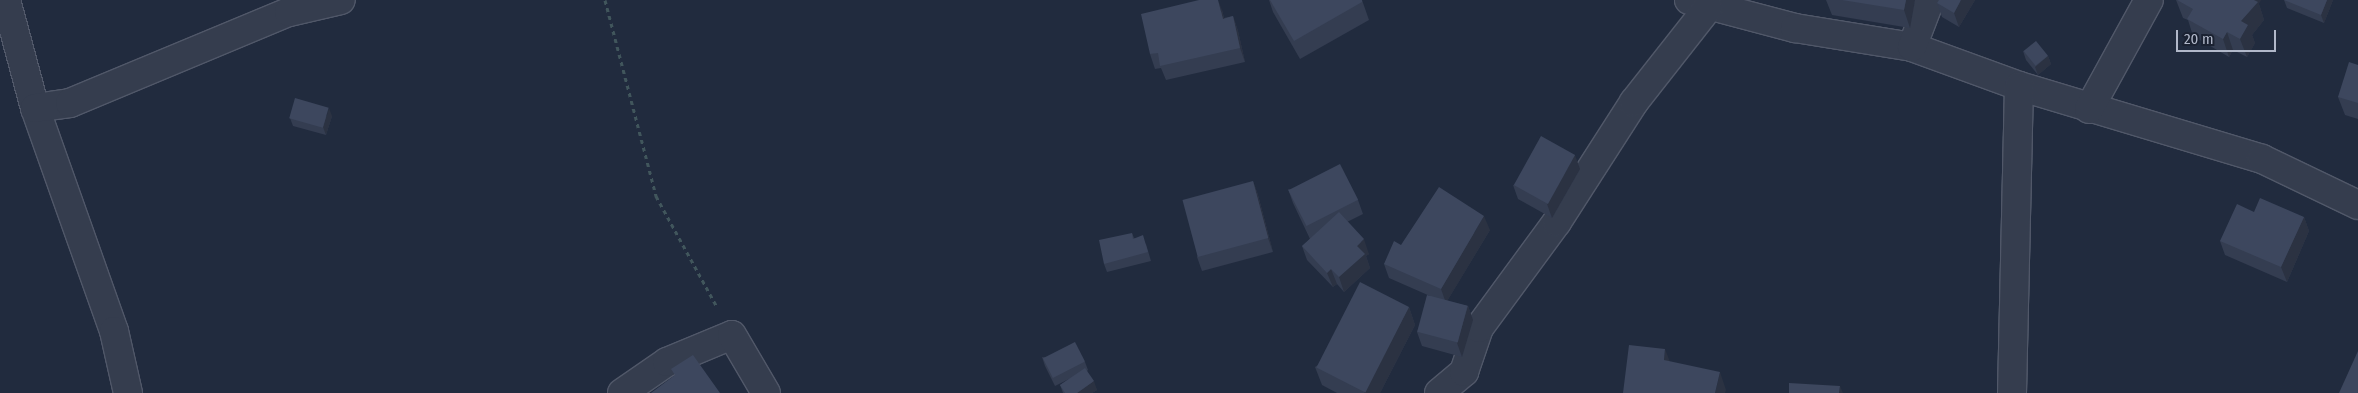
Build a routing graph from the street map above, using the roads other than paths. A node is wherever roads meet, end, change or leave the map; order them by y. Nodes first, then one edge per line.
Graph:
1 (6, 0) edge
2 (341, 0) edge
3 (1930, 0) edge
4 (2149, 0) edge
5 (1699, 4) edge
6 (1912, 47) junction
7 (2019, 86) junction
8 (35, 108) junction
9 (2090, 109) junction
10 (2358, 205) edge
11 (128, 393) edge
12 (622, 393) edge
13 (766, 393) edge
14 (1439, 393) edge
15 (2012, 393) edge

1 - 8 street
2 - 8 street
3 - 6 street
4 - 9 street
5 - 6 street
5 - 14 street
6 - 7 street
7 - 9 street
7 - 15 street
8 - 11 street
9 - 10 street
12 - 13 street

